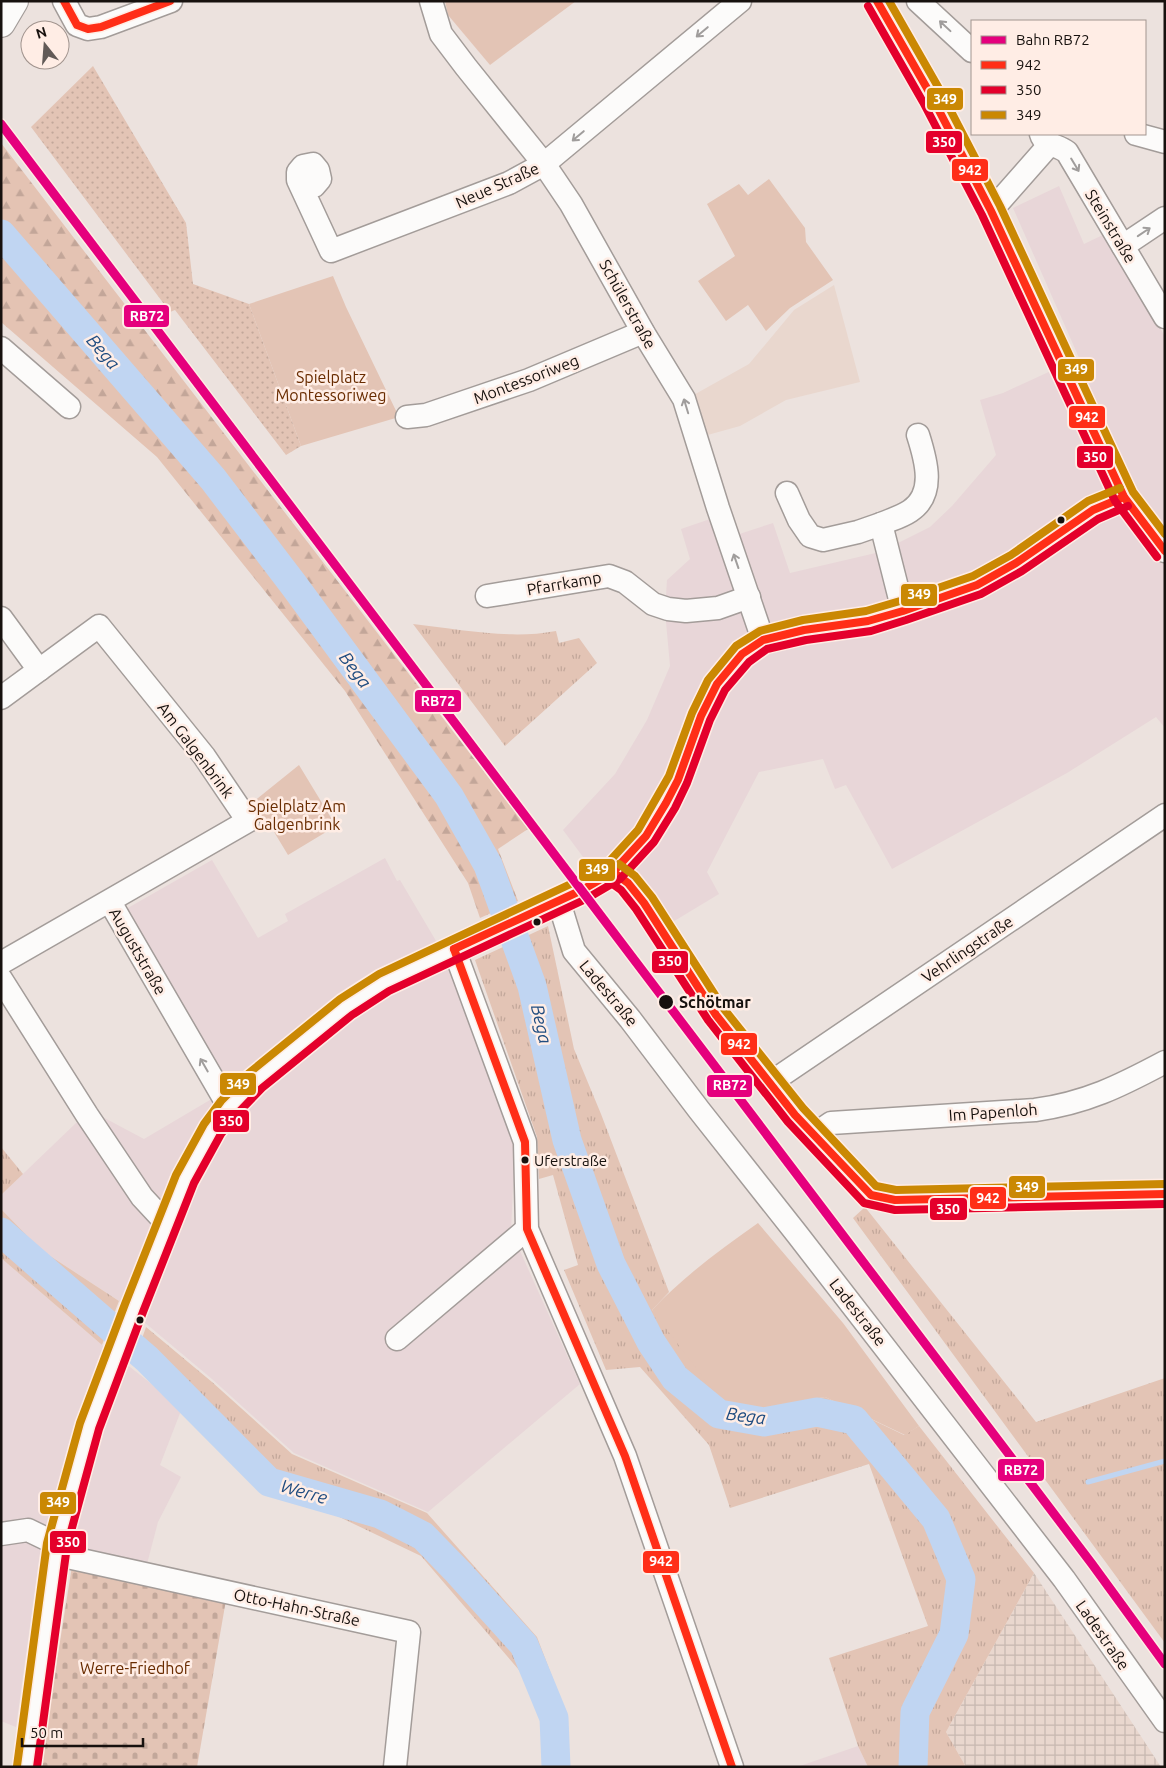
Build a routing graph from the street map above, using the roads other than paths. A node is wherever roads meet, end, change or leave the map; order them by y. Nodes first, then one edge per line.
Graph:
1 (14, 1) edge
2 (64, 1) edge
3 (171, 1) edge
4 (431, 1) edge
5 (740, 1) edge
6 (877, 1) edge
7 (918, 1) edge
8 (1, 22) edge
9 (971, 49) edge
10 (1140, 135) edge
11 (1045, 139) edge
12 (1165, 142) edge
13 (544, 164) junction
14 (303, 190) dead end
15 (991, 211) junction
16 (1165, 218) edge
17 (1123, 246) junction
18 (1165, 317) edge
19 (643, 332) junction
20 (1, 348) edge
21 (69, 407) dead end
22 (406, 417) dead end
23 (918, 436) dead end
24 (787, 493) dead end
25 (1124, 497) junction
26 (880, 524) junction
27 (1165, 551) edge
28 (487, 596) dead end
29 (749, 597) junction
30 (903, 611) junction
31 (1, 618) edge
32 (763, 640) junction
33 (39, 670) junction
34 (1, 698) edge
35 (1165, 815) edge
36 (613, 872) junction
37 (110, 902) junction
38 (559, 902) junction
39 (454, 949) junction
40 (1, 963) edge
41 (1, 979) edge
42 (1165, 1062) edge
43 (770, 1083) junction
44 (229, 1107) junction
45 (815, 1134) junction
46 (1165, 1194) edge
47 (168, 1225) junction
48 (527, 1229) junction
49 (398, 1339) dead end
50 (1, 1534) edge
51 (57, 1544) junction
52 (1165, 1721) edge
53 (27, 1767) edge
54 (395, 1767) edge
55 (732, 1767) edge

1 - 8 main road
2 - 3 street
4 - 13 street, Schülerstraße
5 -> 13 street, Neue Straße
6 - 15 street
9 -> 7 street
10 - 12 street
11 - 15 street, Steinstraße
11 -> 17 street, Steinstraße
13 - 14 street, Neue Straße
13 - 19 street, Schülerstraße
15 - 25 street
17 -> 16 street
17 - 18 street, Steinstraße
19 - 22 street, Montessoriweg
29 -> 19 street, Schülerstraße
20 - 21 street
23 - 26 street
24 - 26 street
25 - 27 street
25 - 30 street
26 - 30 street
28 - 29 street, Pfarrkamp
29 - 32 street, Schülerstraße
30 - 32 street
31 - 33 street
32 - 36 street
33 - 34 street
33 - 37 street, Am Galgenbrink
35 - 43 street, Vehrlingstraße
36 - 38 street
36 - 43 street
37 - 40 street, Auguststraße
44 -> 37 street, Auguststraße
38 - 39 street
38 - 52 street, Ladestraße
39 - 44 street
39 - 48 street
41 - 47 street
42 - 45 street, Im Papenloh
43 - 45 street
44 - 47 street
45 - 46 street
47 - 51 street
48 - 49 street
48 - 55 street
50 - 51 street
51 - 53 street
51 - 54 street, Otto-Hahn-Straße

